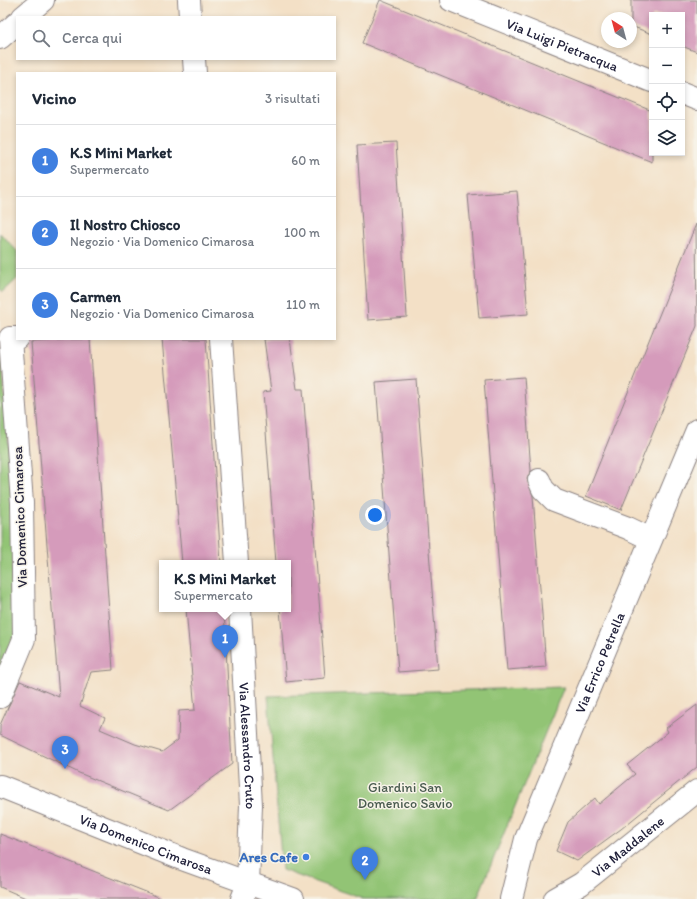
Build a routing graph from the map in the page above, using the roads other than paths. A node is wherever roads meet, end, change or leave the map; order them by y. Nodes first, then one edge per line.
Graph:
1 (43, 0) edge
2 (188, 0) edge
3 (451, 0) edge
4 (24, 16) edge
5 (190, 16) edge
6 (16, 24) edge
7 (0, 38) edge
8 (194, 60) edge
9 (195, 72) edge
10 (649, 80) edge
11 (685, 94) edge
12 (697, 99) edge
13 (16, 338) edge
14 (221, 340) edge
15 (697, 430) edge
16 (539, 480) dead end
17 (652, 539) junction
18 (237, 560) edge
19 (240, 612) edge
20 (0, 698) edge
21 (0, 786) edge
22 (697, 791) edge
23 (245, 891) edge
24 (293, 899) edge
25 (511, 899) edge
26 (556, 899) edge

1 - 4 street
2 - 5 street
3 - 10 street, Via Luigi Pietracqua
6 - 7 street
8 - 9 street
11 - 12 street
13 - 20 street, Via Domenico Cimarosa
14 - 18 street
15 - 17 street, Via Errico Petrella
16 - 17 street
17 - 25 street, Via Errico Petrella
19 - 23 street, Via Alessandro Cruto
21 - 23 street, Via Domenico Cimarosa
22 - 26 street, Via Maddalene
23 - 24 street, Via Domenico Cimarosa

